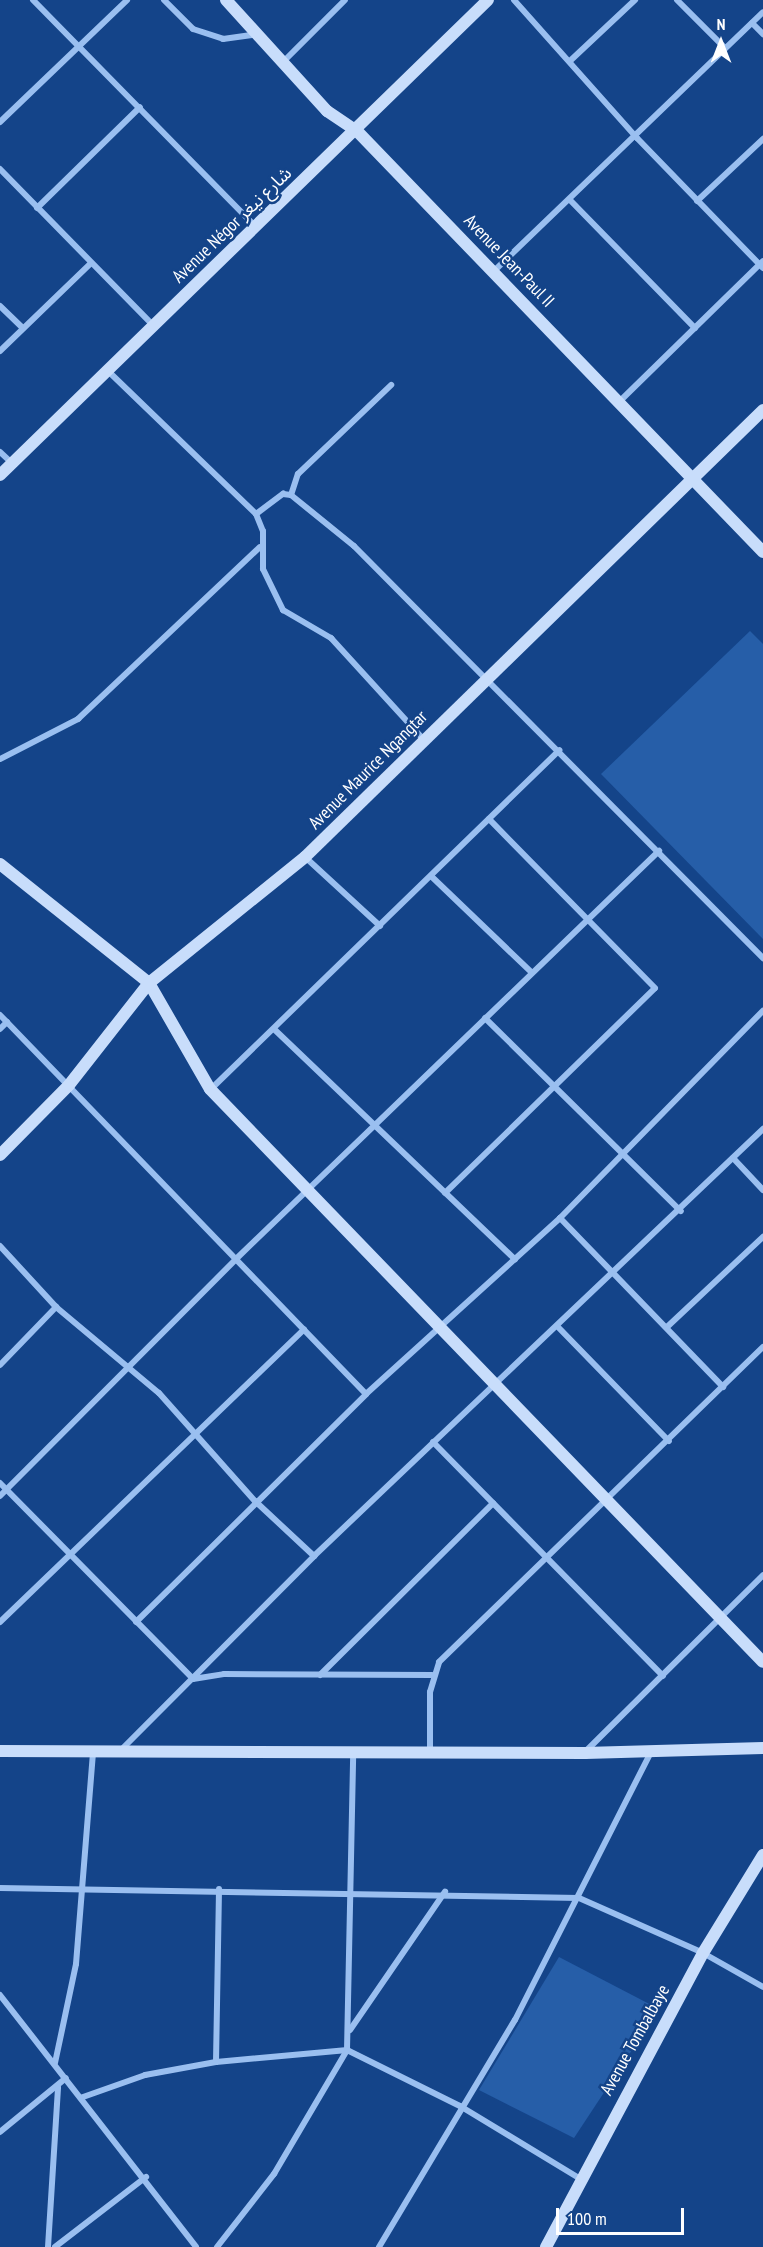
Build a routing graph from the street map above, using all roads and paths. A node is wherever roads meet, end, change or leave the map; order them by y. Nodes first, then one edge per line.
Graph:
1 (33, 0) edge
2 (127, 0) edge
3 (164, 0) edge
4 (226, 0) edge
5 (345, 0) edge
6 (488, 0) edge
7 (514, 0) edge
8 (635, 0) edge
9 (677, 0) edge
10 (763, 12) edge
11 (752, 23) junction
12 (258, 34) junction
13 (763, 34) edge
14 (80, 48) junction
15 (725, 48) junction
16 (571, 60) junction
17 (284, 61) junction
18 (140, 107) junction
19 (0, 122) edge
20 (357, 130) junction
21 (637, 138) junction
22 (763, 139) edge
23 (0, 169) edge
24 (570, 200) junction
25 (697, 201) junction
26 (36, 208) junction
27 (255, 226) junction
28 (90, 264) junction
29 (762, 265) edge
30 (494, 271) junction
31 (0, 306) edge
32 (155, 326) junction
33 (23, 328) junction
34 (695, 328) junction
35 (0, 351) edge
36 (108, 371) junction
37 (391, 385) dead end
38 (620, 401) junction
39 (763, 410) edge
40 (0, 452) edge
41 (12, 463) junction
42 (0, 475) edge
43 (692, 480) junction
44 (291, 495) junction
45 (256, 514) junction
46 (260, 547) junction
47 (763, 552) edge
48 (487, 678) junction
49 (424, 740) junction
50 (559, 750) junction
51 (0, 759) edge
52 (489, 819) junction
53 (659, 851) junction
54 (305, 858) junction
55 (0, 864) edge
56 (431, 876) junction
57 (588, 919) junction
58 (380, 926) junction
59 (763, 958) edge
60 (531, 972) junction
61 (149, 983) junction
62 (763, 1011) edge
63 (0, 1015) edge
64 (485, 1018) junction
65 (7, 1022) junction
66 (0, 1029) edge
67 (275, 1030) junction
68 (69, 1085) junction
69 (555, 1086) junction
70 (210, 1089) junction
71 (376, 1128) junction
72 (763, 1129) edge
73 (621, 1151) junction
74 (0, 1155) edge
75 (733, 1158) junction
76 (763, 1190) edge
77 (310, 1192) junction
78 (445, 1193) junction
79 (681, 1211) junction
80 (560, 1218) junction
81 (763, 1237) edge
82 (0, 1246) edge
83 (236, 1259) junction
84 (515, 1259) junction
85 (617, 1273) junction
86 (56, 1306) junction
87 (441, 1327) junction
88 (558, 1327) junction
89 (667, 1327) junction
90 (304, 1329) junction
91 (763, 1347) edge
92 (1, 1361) edge
93 (128, 1367) junction
94 (495, 1382) junction
95 (723, 1387) junction
96 (366, 1394) junction
97 (194, 1432) junction
98 (669, 1441) junction
99 (433, 1442) junction
100 (0, 1483) edge
101 (7, 1489) junction
102 (0, 1496) edge
103 (609, 1500) junction
104 (255, 1501) junction
105 (493, 1503) junction
106 (70, 1555) junction
107 (314, 1556) junction
108 (549, 1559) junction
109 (763, 1575) edge
110 (721, 1617) junction
111 (0, 1622) edge
112 (136, 1622) junction
113 (763, 1662) edge
114 (320, 1675) junction
115 (432, 1675) junction
116 (663, 1676) junction
117 (193, 1679) junction
118 (763, 1748) edge
119 (653, 1749) junction
120 (0, 1750) edge
121 (93, 1752) junction
122 (120, 1752) junction
123 (430, 1752) junction
124 (353, 1753) junction
125 (585, 1753) junction
126 (763, 1855) edge
127 (83, 1885) junction
128 (0, 1888) edge
129 (219, 1889) junction
130 (352, 1892) junction
131 (445, 1892) junction
132 (579, 1898) junction
133 (703, 1953) junction
134 (763, 1987) edge
135 (0, 1995) edge
136 (349, 2030) junction
137 (347, 2050) junction
138 (216, 2062) junction
139 (55, 2063) junction
140 (66, 2078) junction
141 (58, 2087) junction
142 (83, 2097) junction
143 (460, 2106) junction
144 (0, 2132) edge
145 (146, 2177) junction
146 (579, 2178) junction
147 (48, 2247) edge
148 (55, 2247) edge
149 (194, 2247) edge
150 (217, 2247) edge
151 (379, 2247) edge
152 (546, 2247) edge

1 - 14 street
2 - 14 street
3 - 12 street
4 - 12 street, Avenue Jean-Paul II
5 - 17 street
6 - 20 street, Avenue Négor شارع نيغر
7 - 16 street
8 - 16 street
9 - 15 street
10 - 11 street
11 - 13 street
11 - 15 street
12 - 17 street, Avenue Jean-Paul II
14 - 18 street
14 - 19 street
15 - 21 street
16 - 21 street
17 - 20 street, Avenue Jean-Paul II
18 - 26 street
18 - 27 street
20 - 27 street, Avenue Négor شارع نيغر
20 - 30 street, Avenue Jean-Paul II
21 - 24 street
21 - 25 street
22 - 25 street
23 - 26 street
24 - 30 street
24 - 34 street
25 - 29 street
26 - 28 street
27 - 32 street, Avenue Négor شارع نيغر
28 - 32 street
28 - 33 street
29 - 34 street
30 - 38 street, Avenue Jean-Paul II
31 - 33 street
32 - 36 street, Avenue Négor شارع نيغر
33 - 35 street
34 - 38 street
36 - 41 street, Avenue Négor شارع نيغر
36 - 45 street
37 - 44 street
38 - 43 street, Avenue Jean-Paul II
39 - 43 street, Avenue Maurice Ngangtar
40 - 41 street
41 - 42 street, Avenue Négor شارع نيغر
43 - 47 street, Avenue Jean-Paul II
43 - 48 street, Avenue Maurice Ngangtar
44 - 45 street
44 - 48 street
45 - 46 street
46 - 49 street
46 - 51 street
48 - 49 street, Avenue Maurice Ngangtar
48 - 50 street
49 - 54 street, Avenue Maurice Ngangtar
50 - 52 street
50 - 53 street
52 - 56 street
52 - 57 street
53 - 57 street
53 - 59 street
54 - 58 street
54 - 61 street, Avenue Maurice Ngangtar
55 - 61 street
56 - 58 street
56 - 60 street
57 - 60 street
57 - 69 street
58 - 67 street
60 - 64 street
61 - 68 street, Avenue Maurice Ngangtar
61 - 70 street
62 - 73 street
63 - 65 street
64 - 69 street
64 - 71 street
65 - 66 street
65 - 68 street
67 - 70 street
67 - 71 street
68 - 74 street, Avenue Maurice Ngangtar
68 - 83 street
69 - 73 street
69 - 78 street
70 - 77 street
71 - 77 street
71 - 78 street
72 - 75 street
73 - 79 street
73 - 80 street
75 - 76 street
75 - 79 street
77 - 83 street
77 - 87 street
78 - 84 street
79 - 85 street
80 - 84 street
80 - 85 street
81 - 89 street
82 - 86 street
83 - 90 street
83 - 93 street
84 - 87 street
85 - 88 street
85 - 89 street
86 - 92 street
86 - 93 street
87 - 94 street
87 - 96 street
88 - 94 street
88 - 98 street
89 - 95 street
90 - 96 street
90 - 97 street
91 - 95 street
93 - 97 street
93 - 101 street
94 - 99 street
94 - 103 street
95 - 98 street
96 - 104 street
97 - 104 street
97 - 106 street
98 - 103 street
99 - 105 street
99 - 107 street
100 - 101 street
101 - 102 street
101 - 106 street
103 - 108 street
103 - 110 street
104 - 107 street
104 - 112 street
105 - 108 street
105 - 114 street
106 - 111 street
106 - 112 street
107 - 117 street
108 - 115 street
108 - 116 street
109 - 110 street
110 - 113 street
110 - 116 street
112 - 117 street
114 - 115 street
114 - 117 street
115 - 123 street
116 - 125 street
117 - 122 street
118 - 119 street
119 - 125 street
119 - 132 street
120 - 121 street
121 - 122 street
121 - 127 street
122 - 124 street
123 - 124 street
123 - 125 street
124 - 130 street
126 - 133 street, Avenue Tombalbaye
127 - 128 street
127 - 129 street
127 - 139 street
129 - 130 street
129 - 138 street
130 - 131 street
130 - 136 street
131 - 132 street
131 - 136 street
132 - 133 street
132 - 143 street
133 - 134 street
133 - 146 street, Avenue Tombalbaye
135 - 139 street
136 - 137 street
137 - 138 street
137 - 143 street
137 - 150 street
138 - 142 street
139 - 140 street
140 - 141 street
140 - 142 street
141 - 144 street
141 - 147 street
142 - 145 street
143 - 146 street
143 - 151 street
145 - 148 street
145 - 149 street
146 - 152 street, Avenue Tombalbaye

